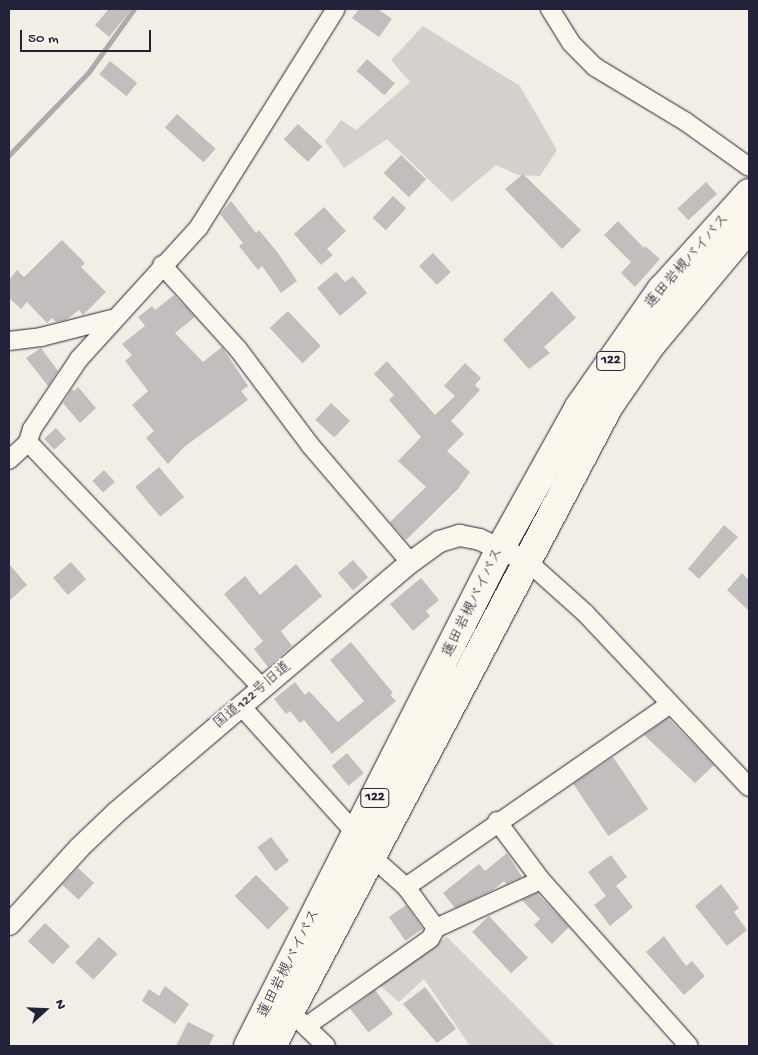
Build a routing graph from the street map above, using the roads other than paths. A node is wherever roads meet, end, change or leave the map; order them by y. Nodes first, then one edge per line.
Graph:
1 (336, 9) edge
2 (550, 9) edge
3 (749, 167) edge
4 (749, 193) edge
5 (749, 228) edge
6 (162, 265) junction
7 (112, 319) junction
8 (9, 341) edge
9 (28, 442) junction
10 (9, 460) edge
11 (500, 549) junction
12 (526, 560) junction
13 (410, 562) junction
14 (262, 688) junction
15 (670, 704) junction
16 (241, 706) junction
17 (749, 787) edge
18 (497, 821) junction
19 (363, 845) junction
20 (541, 880) junction
21 (406, 887) junction
22 (9, 924) edge
23 (436, 928) junction
24 (298, 1020) junction
25 (248, 1046) edge
26 (272, 1046) edge
27 (326, 1046) edge
28 (689, 1046) edge

1 - 6 street
2 - 3 street
4 - 11 highway, 蓮田岩槻バイパス / 122
5 - 12 highway, 蓮田岩槻バイパス / 122
6 - 7 street
6 - 13 street
7 - 8 street
7 - 9 street
9 - 10 street
9 - 14 street
11 - 12 street, 国道122号旧道
11 - 13 street, 国道122号旧道
11 - 19 highway, 蓮田岩槻バイパス / 122
12 - 15 street
12 - 19 highway, 蓮田岩槻バイパス / 122
13 - 14 street, 国道122号旧道
14 - 16 street, 国道122号旧道
15 - 17 street
15 - 18 street
16 - 19 street
16 - 22 street, 国道122号旧道
18 - 20 street
18 - 21 street
19 - 21 street
19 - 24 highway, 蓮田岩槻バイパス / 122
19 - 25 highway, 蓮田岩槻バイパス / 122
20 - 23 street
20 - 28 street
21 - 23 street
23 - 24 street
24 - 26 highway, 蓮田岩槻バイパス / 122
24 - 27 street

